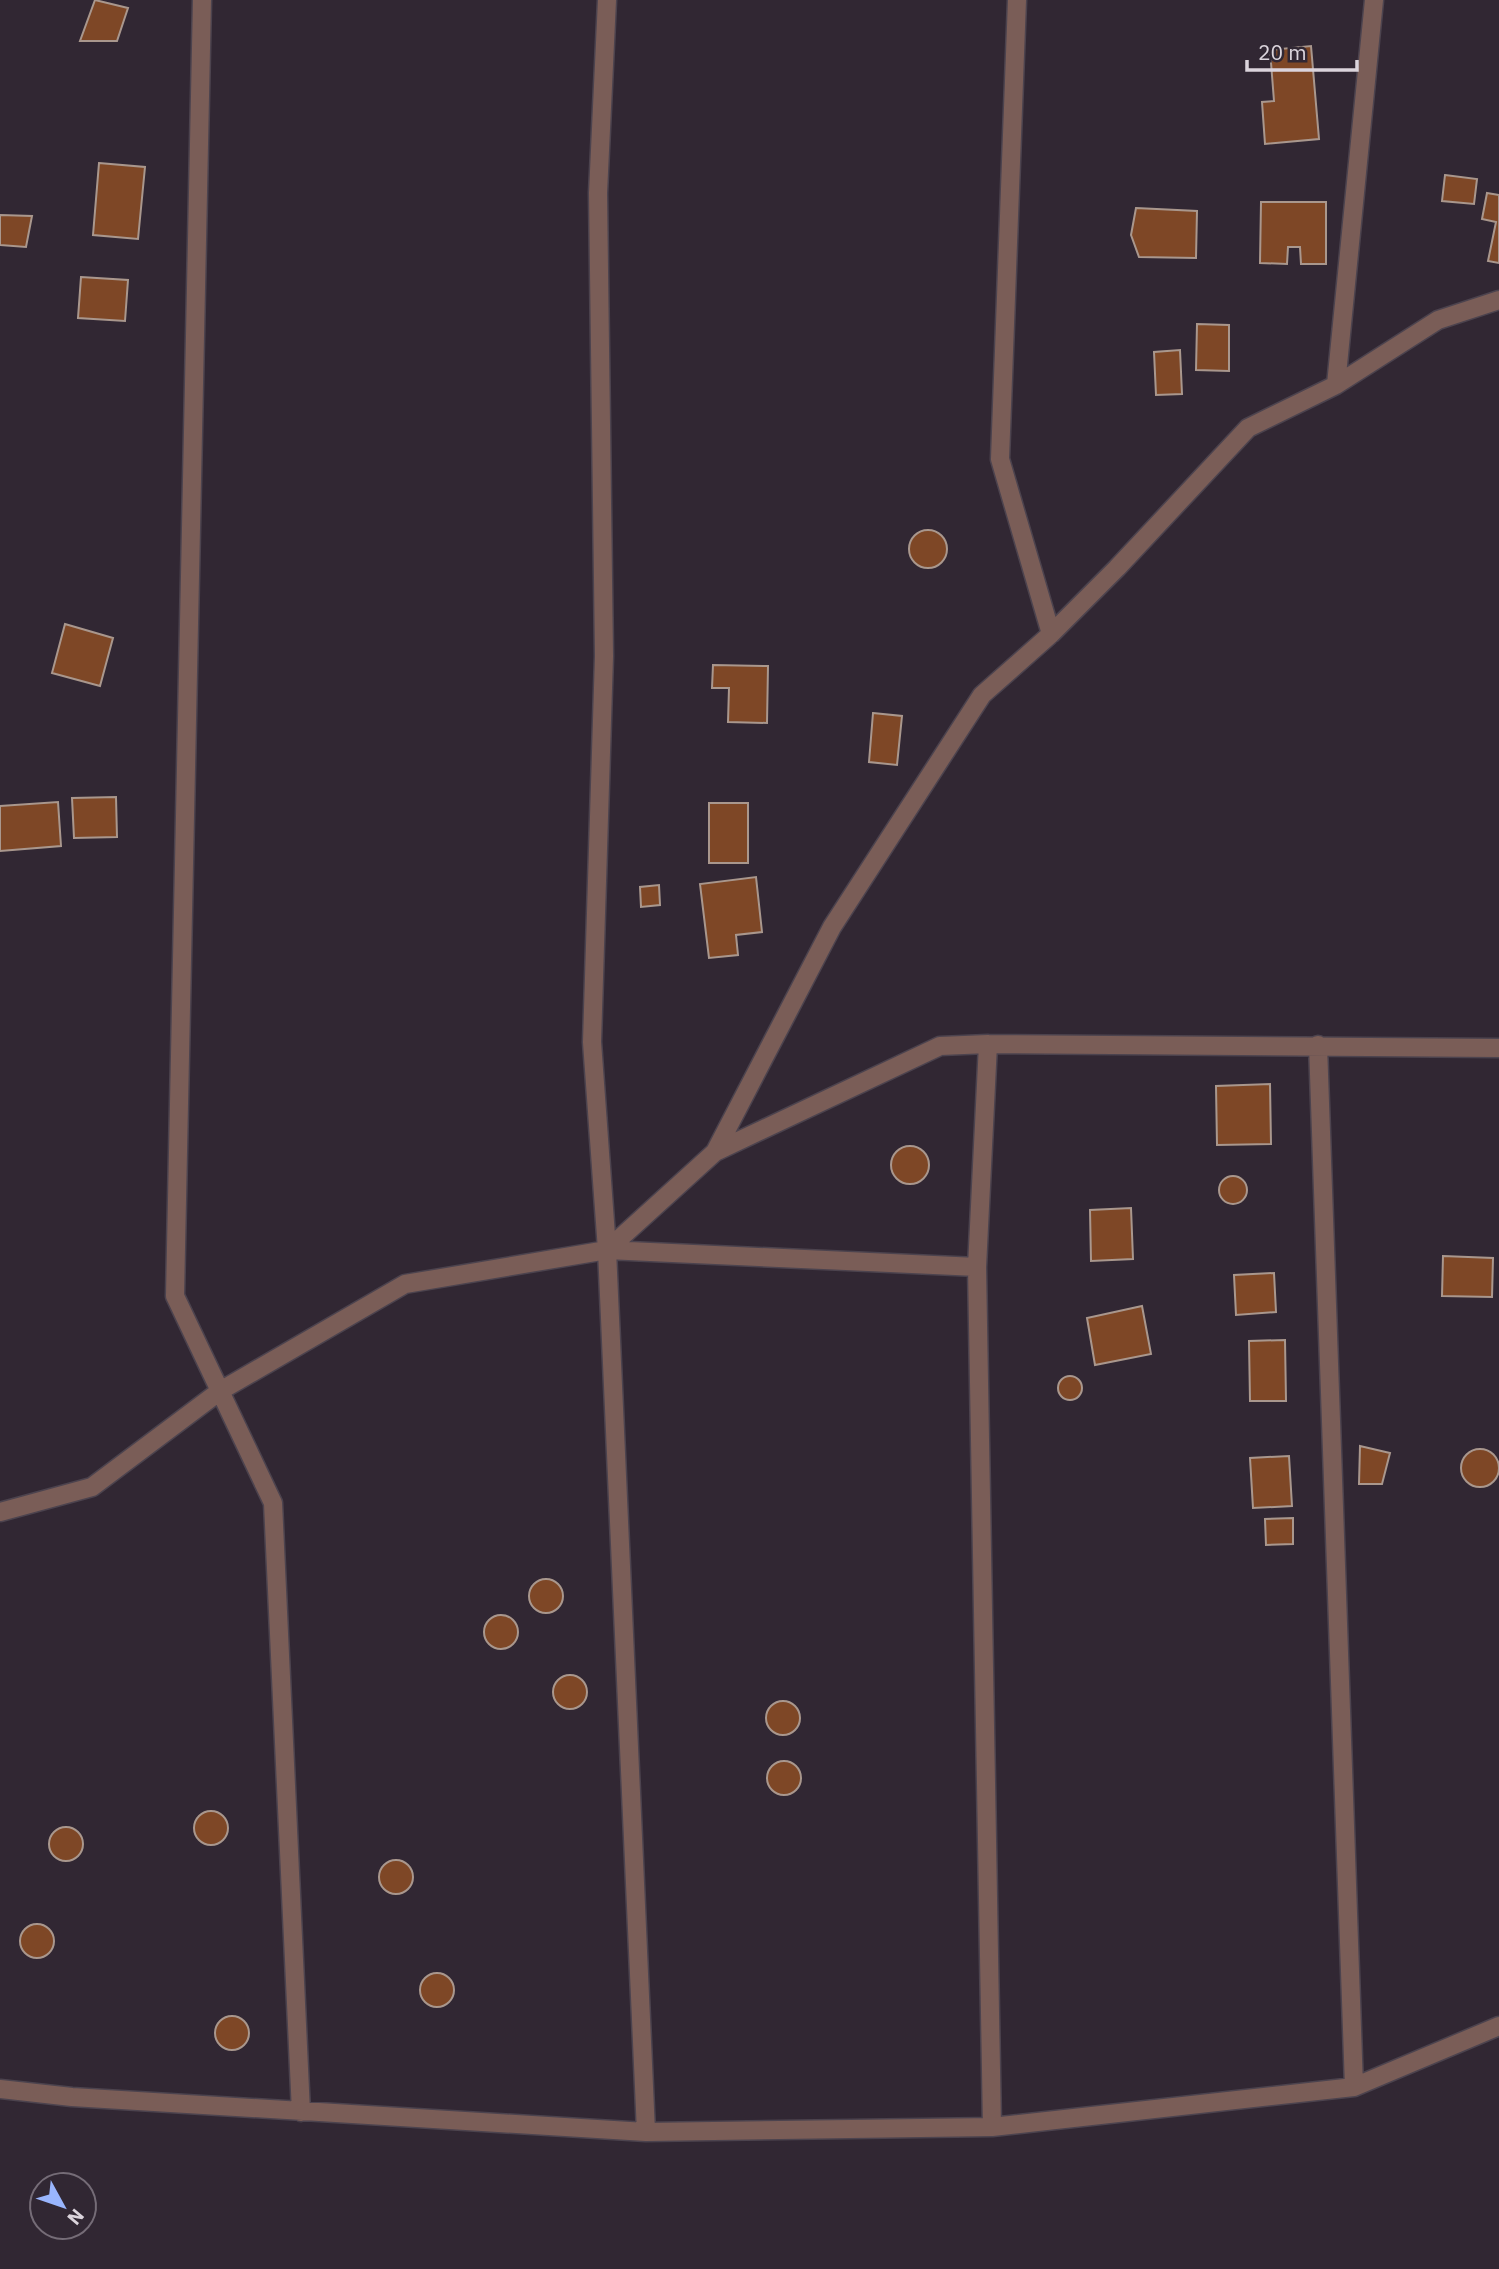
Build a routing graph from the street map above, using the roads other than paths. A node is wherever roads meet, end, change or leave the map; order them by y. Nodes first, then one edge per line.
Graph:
1 (202, 0) edge
2 (607, 0) edge
3 (1017, 0) edge
4 (1374, 0) edge
5 (1499, 300) edge
6 (1336, 385) junction
7 (1051, 634) junction
8 (988, 1044) junction
9 (1318, 1045) junction
10 (1499, 1048) edge
11 (715, 1152) junction
12 (607, 1250) junction
13 (977, 1267) junction
14 (220, 1391) junction
15 (0, 1511) edge
16 (1499, 2026) edge
17 (1354, 2087) junction
18 (0, 2089) edge
19 (302, 2112) junction
20 (992, 2127) junction
21 (646, 2132) junction

1 - 14 street
2 - 12 street
3 - 7 street
4 - 6 street
5 - 6 street
6 - 7 street
7 - 11 street
8 - 9 street
8 - 11 street
8 - 13 street
9 - 10 street
9 - 17 street
11 - 12 street
12 - 13 street
12 - 14 street
12 - 21 street
13 - 20 street
14 - 15 street
14 - 19 street
16 - 17 street
17 - 20 street
18 - 19 street
19 - 21 street
20 - 21 street

